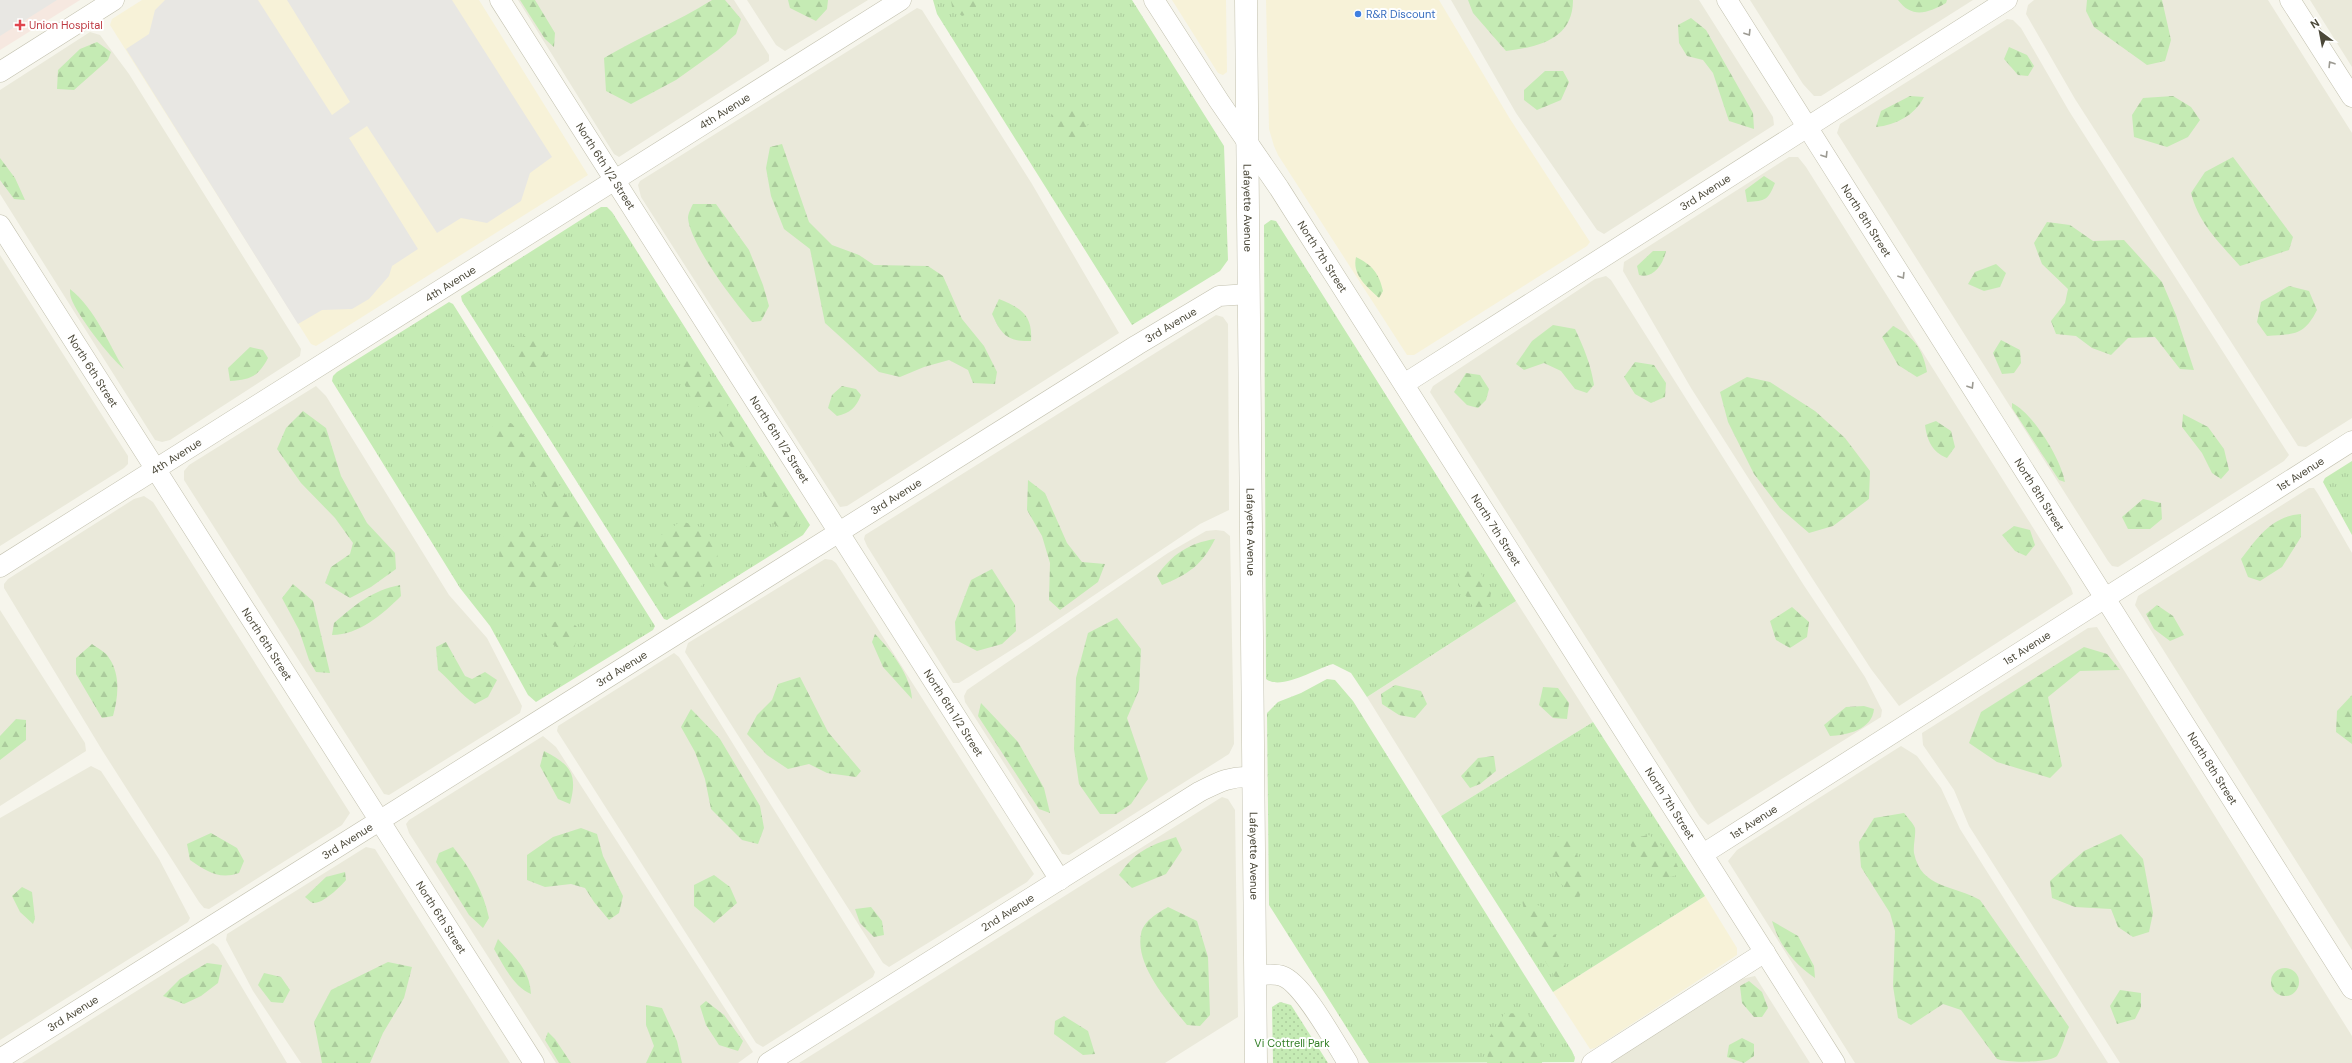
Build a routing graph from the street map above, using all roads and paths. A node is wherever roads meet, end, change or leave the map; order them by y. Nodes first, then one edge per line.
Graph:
1 (114, 0) edge
2 (500, 0) edge
3 (901, 0) edge
4 (1154, 0) edge
5 (1246, 0) edge
6 (1727, 0) edge
7 (2007, 0) edge
8 (2290, 0) edge
9 (0, 72) edge
10 (2352, 97) edge
11 (1807, 127) junction
12 (1248, 144) junction
13 (615, 180) junction
14 (0, 225) edge
15 (1249, 294) junction
16 (1404, 384) junction
17 (2352, 442) edge
18 (156, 469) junction
19 (838, 533) junction
20 (0, 567) edge
21 (2105, 598) junction
22 (1252, 777) junction
23 (379, 821) junction
24 (1703, 854) junction
25 (1060, 880) junction
26 (1765, 952) junction
27 (1255, 975) junction
28 (2352, 989) edge
29 (0, 1059) edge
30 (534, 1063) edge
31 (768, 1063) edge
32 (1256, 1063) edge
33 (1348, 1063) edge
34 (1592, 1063) edge
35 (1835, 1063) edge

1 - 9 street
2 - 13 street, North 6th 1/2 Street
3 - 13 street, 4th Avenue
4 - 12 street, North 7th Street
5 - 12 street, Lafayette Avenue
6 -> 11 street, North 8th Street
7 - 11 street, 3rd Avenue
10 -> 8 street
11 - 16 street, 3rd Avenue
11 -> 21 street, North 8th Street
12 - 15 street, Lafayette Avenue
12 - 16 street, North 7th Street
13 - 18 street, 4th Avenue
13 - 19 street, North 6th 1/2 Street
14 - 18 street, North 6th Street
15 - 19 street, 3rd Avenue
15 - 22 street, Lafayette Avenue
16 - 24 street, North 7th Street
17 - 21 street, 1st Avenue
18 - 20 street, 4th Avenue
18 - 23 street, North 6th Street
19 - 23 street, 3rd Avenue
19 - 25 street, North 6th 1/2 Street
21 - 24 street, 1st Avenue
21 - 28 street, North 8th Street
22 - 25 street, 2nd Avenue
22 - 27 street, Lafayette Avenue
23 - 29 street, 3rd Avenue
23 - 30 street, North 6th Street
24 - 26 street, North 7th Street
25 - 31 street, 2nd Avenue
26 - 34 street
26 - 35 street, North 7th Street
27 - 32 street, Lafayette Avenue
27 - 33 street

